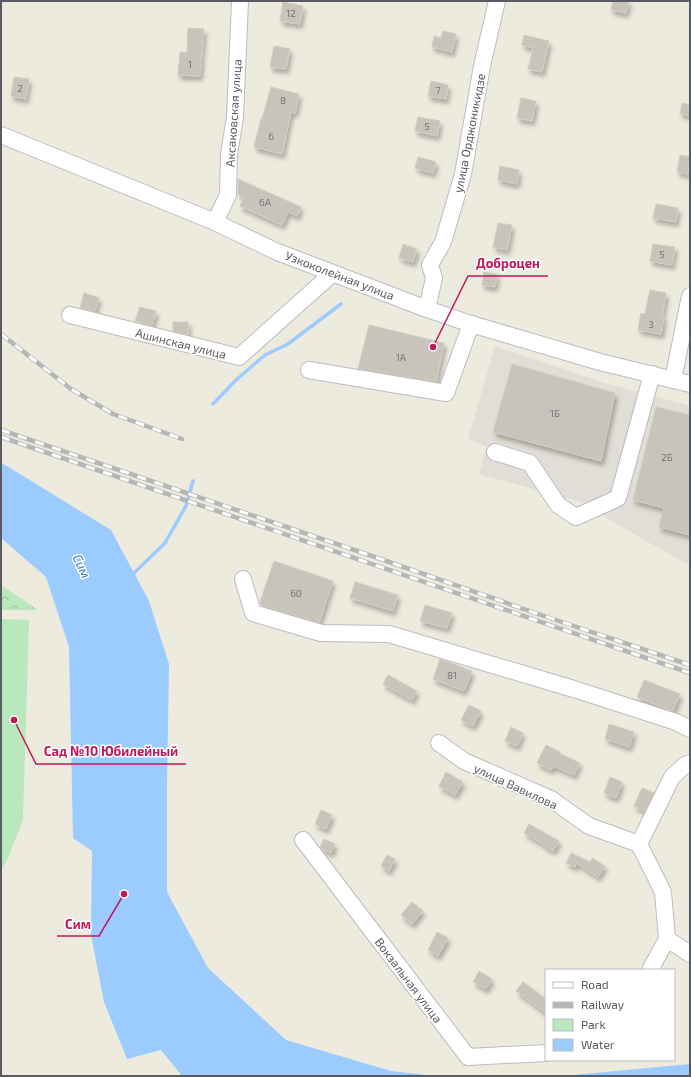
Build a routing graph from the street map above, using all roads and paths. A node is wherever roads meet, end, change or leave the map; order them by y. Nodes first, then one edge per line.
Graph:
1 (240, 1) edge
2 (497, 1) edge
3 (1, 136) edge
4 (215, 222) junction
5 (332, 273) junction
6 (690, 296) edge
7 (427, 309) junction
8 (70, 315) dead end
9 (471, 324) junction
10 (309, 370) dead end
11 (652, 374) junction
12 (673, 380) junction
13 (690, 384) edge
14 (495, 452) dead end
15 (243, 579) dead end
16 (690, 729) edge
17 (439, 743) dead end
18 (690, 763) edge
19 (303, 840) dead end
20 (639, 844) junction
21 (667, 939) junction
22 (690, 954) edge
23 (651, 969) edge
24 (545, 1053) edge

1 - 4 street, Аксаковская улица
2 - 7 street, улица Орджоникидзе
3 - 4 street, Узкоколейная улица
4 - 5 street, Узкоколейная улица
5 - 7 street, Узкоколейная улица
5 - 8 street, Ашинская улица
6 - 12 street
7 - 9 street, Узкоколейная улица
9 - 10 street
9 - 11 street, Узкоколейная улица
11 - 12 street, Узкоколейная улица
11 - 14 street
12 - 13 street, Узкоколейная улица
15 - 16 street
17 - 20 street, улица Вавилова
18 - 20 street
19 - 24 street, Вокзальная улица
20 - 21 street
21 - 22 street
21 - 23 street

